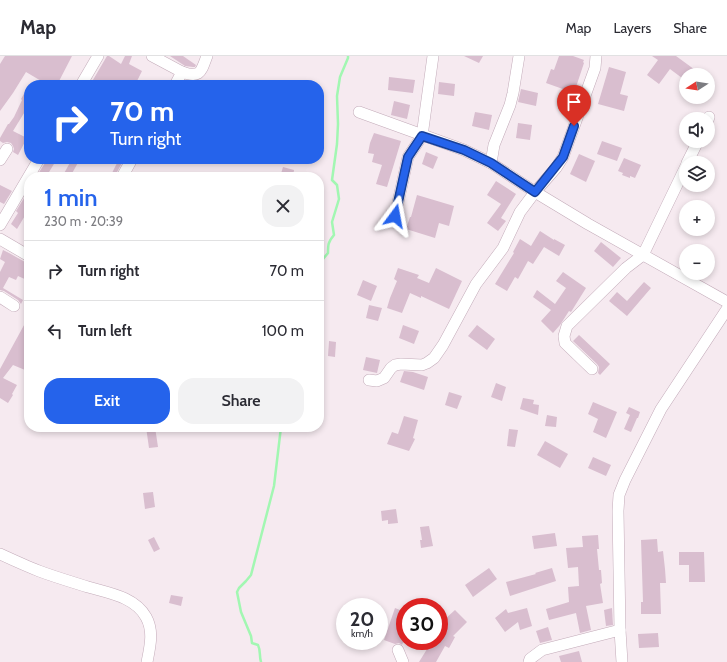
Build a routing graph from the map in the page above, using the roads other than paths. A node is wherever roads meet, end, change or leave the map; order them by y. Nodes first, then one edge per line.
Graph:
1 (98, 56) edge
2 (152, 56) edge
3 (207, 56) edge
4 (433, 56) edge
5 (519, 56) edge
6 (596, 56) edge
7 (182, 72) junction
8 (85, 80) edge
9 (178, 80) edge
10 (359, 112) dead end
11 (422, 136) junction
12 (7, 149) dead end
13 (0, 160) edge
14 (491, 163) junction
15 (679, 181) edge
16 (24, 184) edge
17 (535, 192) junction
18 (395, 216) dead end
19 (0, 225) edge
20 (0, 239) edge
21 (24, 253) edge
22 (643, 255) junction
23 (0, 297) edge
24 (727, 302) edge
25 (14, 306) dead end
26 (727, 309) edge
27 (592, 369) dead end
28 (368, 380) dead end
29 (0, 554) edge
30 (620, 630) junction
31 (398, 650) dead end
32 (147, 662) edge
33 (403, 662) edge
34 (529, 662) edge
35 (622, 662) edge

1 - 8 street
2 - 7 street
3 - 7 street
4 - 11 street
5 - 14 street
6 - 17 street
7 - 9 street
10 - 11 street
11 - 14 street
11 - 18 street
12 - 13 street
14 - 17 street
15 - 22 street
16 - 19 street
17 - 22 street
17 - 28 street
20 - 21 street
22 - 24 street
22 - 27 street
23 - 25 street
26 - 30 street
29 - 32 street
30 - 34 street
30 - 35 street
31 - 33 street

